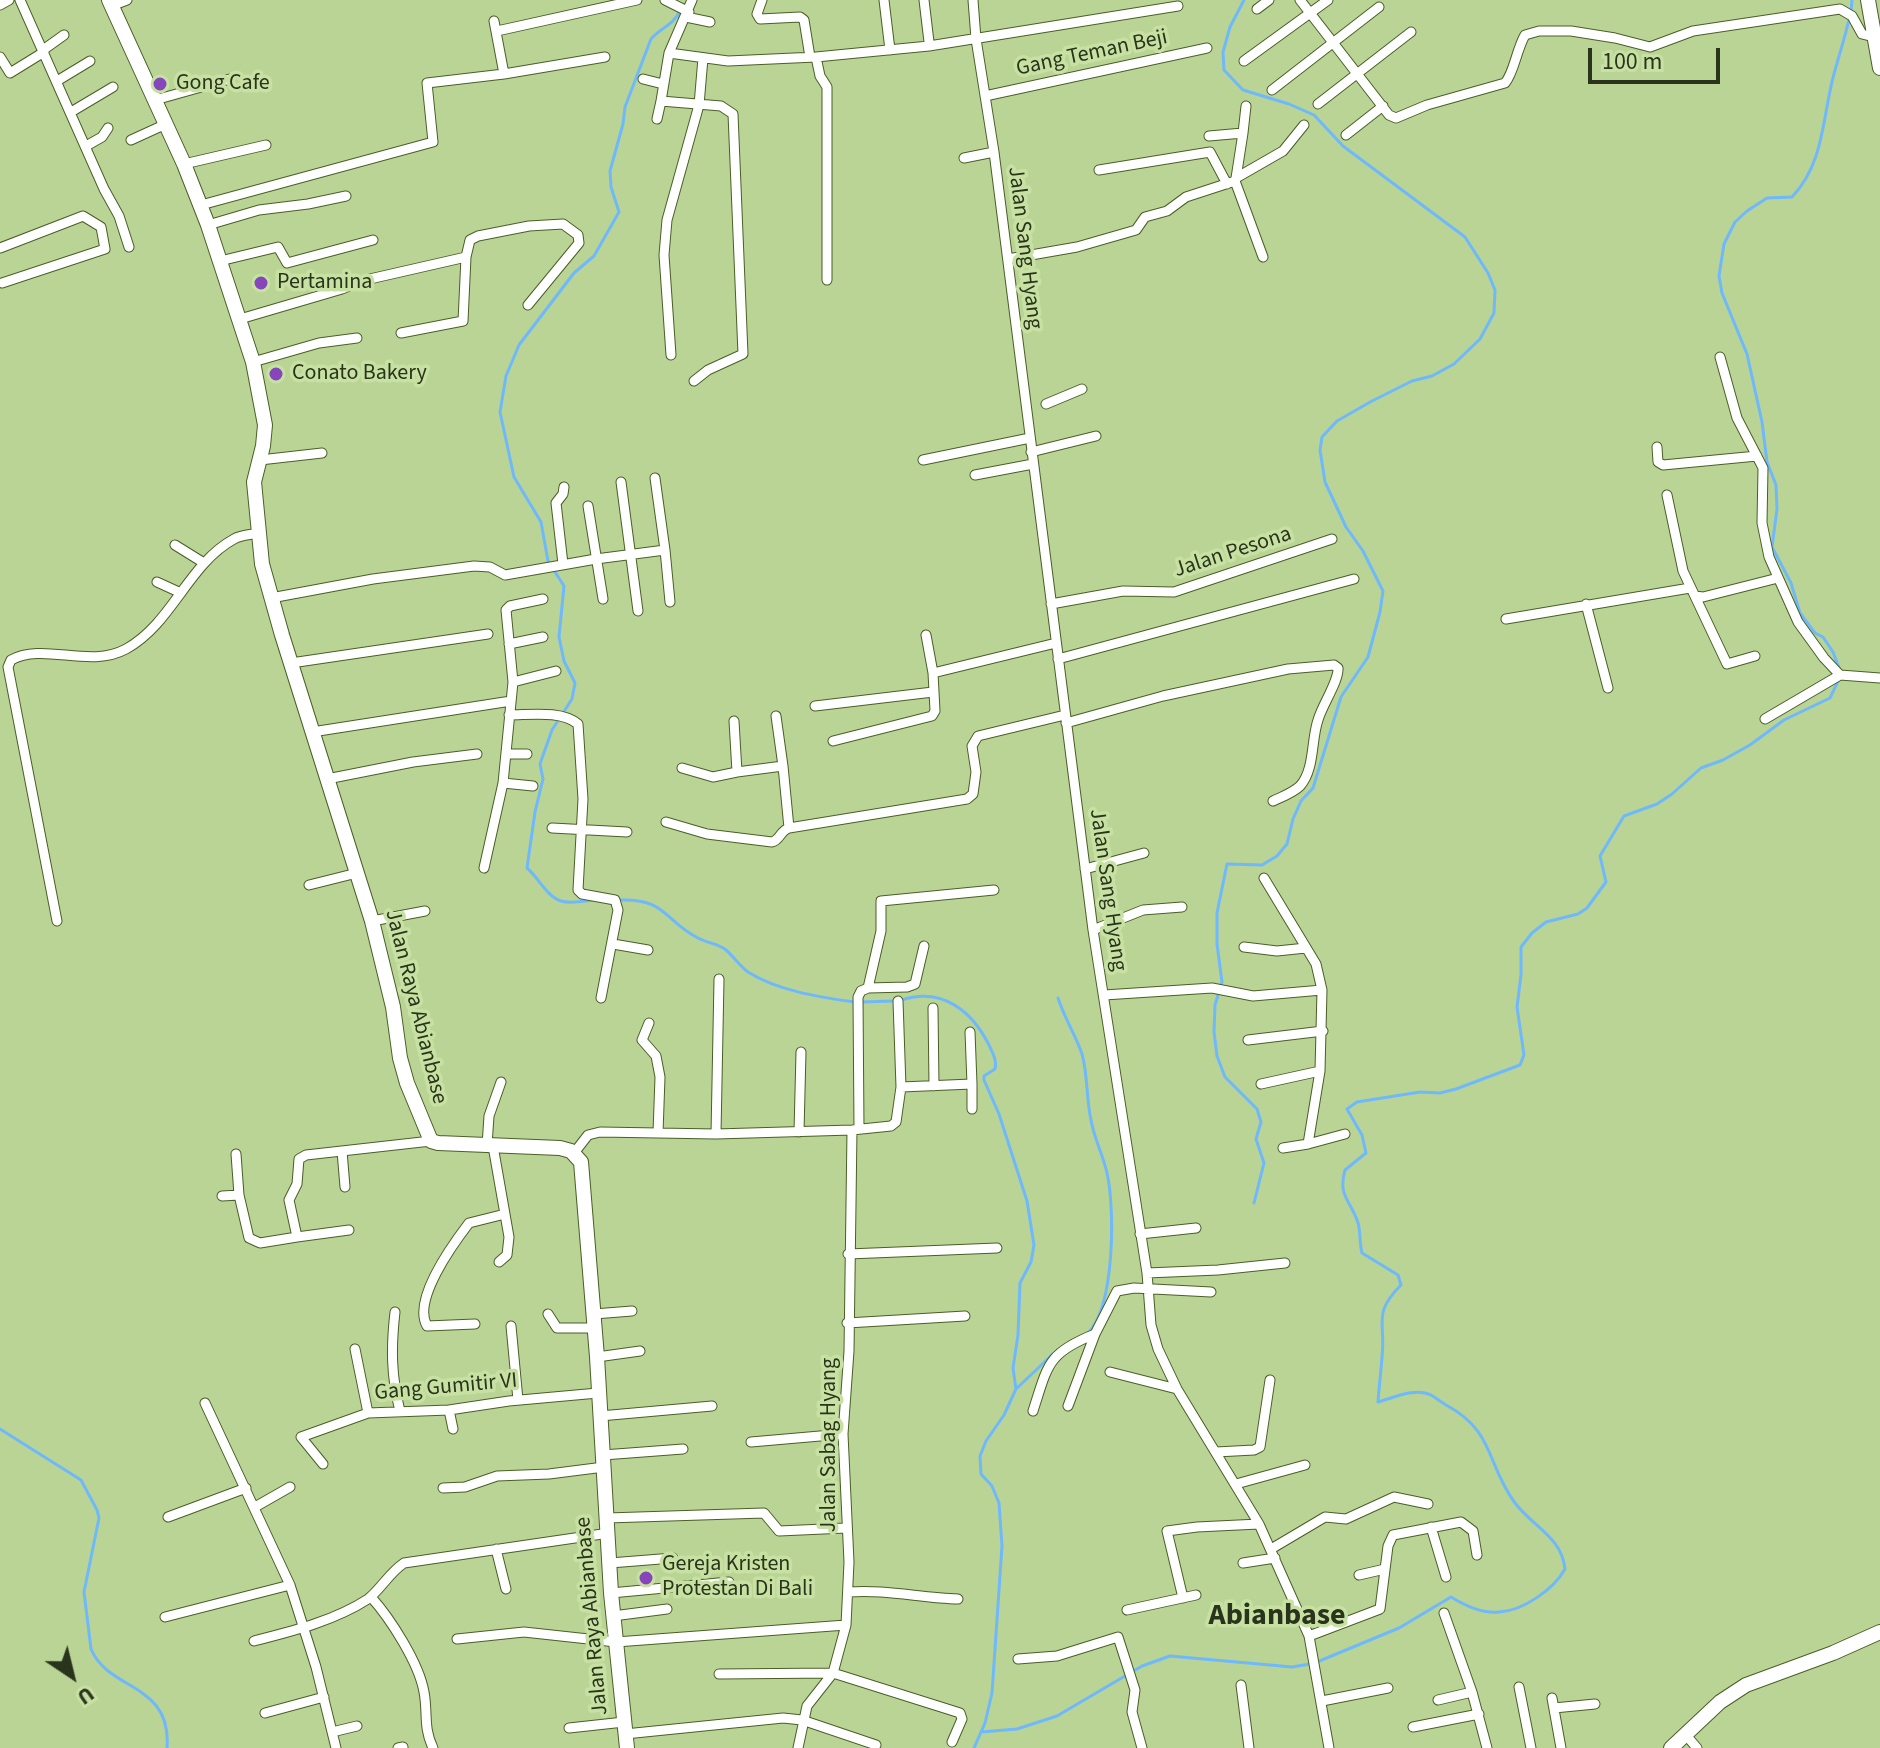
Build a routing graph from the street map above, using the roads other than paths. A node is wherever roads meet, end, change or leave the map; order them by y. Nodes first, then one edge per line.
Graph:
1 (9, 0) edge
2 (20, 0) edge
3 (127, 0) edge
4 (637, 0) edge
5 (665, 0) edge
6 (692, 0) edge
7 (762, 0) edge
8 (884, 0) edge
9 (924, 0) edge
10 (973, 0) edge
11 (1269, 0) edge
12 (1300, 0) edge
13 (1328, 0) edge
14 (1868, 0) edge
15 (110, 3) edge
16 (0, 5) edge
17 (1178, 6) dead end
18 (1379, 7) dead end
19 (1257, 9) dead end
20 (686, 13) junction
21 (1309, 13) junction
22 (710, 22) dead end
23 (1411, 32) dead end
24 (64, 35) dead end
25 (1874, 37) junction
26 (976, 39) junction
27 (929, 42) dead end
28 (1331, 43) junction
29 (1207, 48) dead end
30 (890, 50) junction
31 (44, 51) junction
32 (669, 53) junction
33 (0, 57) edge
34 (605, 57) dead end
35 (813, 57) junction
36 (703, 58) junction
37 (90, 61) dead end
38 (1244, 61) dead end
39 (1880, 68) edge
40 (504, 74) junction
41 (1356, 74) junction
42 (230, 79) dead end
43 (643, 79) dead end
44 (57, 81) junction
45 (663, 84) junction
46 (113, 87) dead end
47 (1272, 90) dead end
48 (985, 96) junction
49 (155, 100) junction
50 (661, 101) junction
51 (1318, 104) dead end
52 (699, 105) junction
53 (1246, 106) dead end
54 (1383, 106) junction
55 (71, 112) junction
56 (657, 119) dead end
57 (166, 124) junction
58 (1304, 125) dead end
59 (108, 128) dead end
60 (1243, 133) junction
61 (1346, 135) dead end
62 (1209, 136) dead end
63 (131, 140) dead end
64 (266, 145) dead end
65 (86, 146) junction
66 (994, 152) junction
67 (964, 158) dead end
68 (184, 164) junction
69 (1099, 170) dead end
70 (1233, 181) junction
71 (346, 196) dead end
72 (201, 205) junction
73 (208, 225) junction
74 (125, 233) junction
75 (104, 239) junction
76 (373, 240) dead end
77 (129, 247) dead end
78 (0, 248) edge
79 (466, 257) junction
80 (1263, 257) dead end
81 (1008, 259) junction
82 (220, 261) junction
83 (827, 280) dead end
84 (2, 283) edge
85 (528, 305) dead end
86 (240, 319) junction
87 (401, 333) dead end
88 (357, 338) dead end
89 (671, 355) dead end
90 (1720, 357) dead end
91 (253, 362) junction
92 (694, 381) dead end
93 (1082, 389) dead end
94 (1046, 404) dead end
95 (1096, 436) dead end
96 (1030, 438) junction
97 (1657, 447) dead end
98 (1031, 452) junction
99 (322, 453) dead end
100 (1757, 456) junction
101 (260, 460) junction
102 (923, 460) dead end
103 (1033, 464) junction
104 (975, 475) dead end
105 (655, 478) dead end
106 (621, 482) dead end
107 (564, 487) dead end
108 (1667, 495) dead end
109 (588, 506) dead end
110 (258, 533) junction
111 (1332, 539) dead end
112 (175, 545) dead end
113 (665, 550) junction
114 (631, 554) junction
115 (596, 559) junction
116 (204, 563) junction
117 (561, 564) junction
118 (1778, 578) junction
119 (1354, 579) dead end
120 (157, 582) dead end
121 (1692, 592) junction
122 (181, 593) junction
123 (271, 598) junction
124 (543, 599) dead end
125 (603, 599) dead end
126 (670, 602) dead end
127 (1051, 604) junction
128 (1586, 604) junction
129 (638, 611) dead end
130 (1506, 619) dead end
131 (488, 634) dead end
132 (926, 635) dead end
133 (543, 637) dead end
134 (1056, 643) junction
135 (509, 644) junction
136 (1755, 656) dead end
137 (1058, 659) junction
138 (291, 663) junction
139 (556, 671) dead end
140 (933, 673) junction
141 (1840, 675) junction
142 (1880, 678) edge
143 (513, 682) junction
144 (1608, 688) dead end
145 (933, 692) junction
146 (511, 701) junction
147 (815, 706) dead end
148 (509, 715) junction
149 (776, 716) dead end
150 (1066, 719) junction
151 (1765, 719) dead end
152 (734, 721) dead end
153 (312, 732) junction
154 (833, 741) dead end
155 (477, 754) dead end
156 (506, 754) junction
157 (527, 754) dead end
158 (783, 766) junction
159 (682, 768) dead end
160 (737, 772) junction
161 (327, 779) junction
162 (503, 783) junction
163 (533, 786) dead end
164 (1273, 801) dead end
165 (666, 822) dead end
166 (552, 828) dead end
167 (789, 828) junction
168 (580, 830) junction
169 (627, 832) dead end
170 (1144, 853) dead end
171 (484, 868) dead end
172 (1085, 869) junction
173 (357, 873) junction
174 (1264, 878) dead end
175 (309, 885) dead end
176 (994, 890) dead end
177 (1182, 907) dead end
178 (425, 911) dead end
179 (57, 921) dead end
180 (372, 921) junction
181 (1093, 930) junction
182 (613, 944) junction
183 (924, 946) dead end
184 (1244, 947) dead end
185 (1306, 948) junction
186 (648, 950) dead end
187 (719, 979) dead end
188 (868, 988) junction
189 (1322, 990) junction
190 (1104, 995) junction
191 (601, 998) dead end
192 (898, 1001) dead end
193 (933, 1008) dead end
194 (649, 1023) dead end
195 (1323, 1031) junction
196 (970, 1032) dead end
197 (1248, 1040) dead end
198 (801, 1052) dead end
199 (1320, 1071) junction
200 (501, 1082) dead end
201 (972, 1084) junction
202 (1261, 1084) dead end
203 (934, 1086) junction
204 (901, 1087) junction
205 (972, 1109) dead end
206 (856, 1130) junction
207 (799, 1132) junction
208 (658, 1133) junction
209 (716, 1134) junction
210 (1345, 1134) dead end
211 (431, 1141) junction
212 (1308, 1144) junction
213 (490, 1146) junction
214 (1283, 1148) dead end
215 (342, 1151) junction
216 (574, 1153) junction
217 (236, 1154) dead end
218 (345, 1187) dead end
219 (239, 1195) junction
220 (222, 1196) dead end
221 (505, 1214) junction
222 (1196, 1228) dead end
223 (349, 1230) dead end
224 (1140, 1234) junction
225 (297, 1237) junction
226 (997, 1248) dead end
227 (848, 1254) junction
228 (499, 1262) dead end
229 (1285, 1263) dead end
230 (1147, 1273) junction
231 (1148, 1290) junction
232 (1211, 1292) dead end
233 (632, 1311) dead end
234 (395, 1312) dead end
235 (548, 1314) dead end
236 (965, 1316) dead end
237 (595, 1321) junction
238 (847, 1323) junction
239 (475, 1324) dead end
240 (511, 1326) dead end
241 (1095, 1334) junction
242 (355, 1349) dead end
243 (640, 1351) dead end
244 (597, 1357) junction
245 (1110, 1372) dead end
246 (1270, 1380) dead end
247 (1177, 1389) junction
248 (598, 1393) junction
249 (518, 1400) junction
250 (205, 1403) dead end
251 (712, 1406) dead end
252 (1068, 1406) dead end
253 (449, 1410) junction
254 (400, 1411) junction
255 (1033, 1411) dead end
256 (368, 1413) junction
257 (600, 1416) junction
258 (453, 1429) dead end
259 (843, 1434) junction
260 (751, 1442) dead end
261 (683, 1449) dead end
262 (1216, 1452) junction
263 (603, 1461) junction
264 (323, 1464) dead end
265 (1305, 1465) dead end
266 (1236, 1484) junction
267 (290, 1487) dead end
268 (246, 1488) junction
269 (443, 1488) dead end
270 (1428, 1504) dead end
271 (255, 1507) junction
272 (168, 1517) dead end
273 (1259, 1524) junction
274 (608, 1526) junction
275 (1431, 1527) junction
276 (846, 1528) junction
277 (496, 1549) junction
278 (1273, 1553) junction
279 (1477, 1555) dead end
280 (673, 1558) dead end
281 (610, 1563) junction
282 (1243, 1563) dead end
283 (1385, 1569) junction
284 (1359, 1575) dead end
285 (1446, 1577) dead end
286 (729, 1582) dead end
287 (290, 1585) junction
288 (506, 1589) dead end
289 (848, 1592) junction
290 (611, 1593) junction
291 (1196, 1595) dead end
292 (371, 1597) junction
293 (1183, 1598) junction
294 (958, 1599) dead end
295 (667, 1609) dead end
296 (1127, 1610) dead end
297 (1444, 1613) dead end
298 (613, 1616) junction
299 (165, 1617) dead end
300 (846, 1625) junction
301 (304, 1628) junction
302 (1880, 1632) edge
303 (1309, 1636) junction
304 (457, 1639) dead end
305 (254, 1641) dead end
306 (616, 1642) junction
307 (1018, 1659) dead end
308 (833, 1673) junction
309 (719, 1674) dead end
310 (1241, 1685) dead end
311 (1519, 1687) dead end
312 (1388, 1688) dead end
313 (1472, 1692) junction
314 (324, 1697) junction
315 (1438, 1700) dead end
316 (1322, 1701) junction
317 (1595, 1704) dead end
318 (265, 1713) dead end
319 (1479, 1714) junction
320 (802, 1720) junction
321 (357, 1726) dead end
322 (1413, 1727) dead end
323 (569, 1728) dead end
324 (332, 1732) junction
325 (1685, 1734) junction
326 (625, 1735) edge
327 (952, 1742) dead end
328 (876, 1745) dead end
329 (1484, 1747) edge
330 (336, 1748) edge
331 (433, 1748) edge
332 (798, 1748) edge
333 (1142, 1748) edge
334 (1249, 1748) edge
335 (1329, 1748) edge
336 (1531, 1748) edge
337 (1561, 1748) edge
338 (1671, 1748) edge
339 (1697, 1748) edge

1 - 16 street
2 - 31 street
3 - 15 street
4 - 40 street
5 - 20 street
6 - 20 street
7 - 35 street
8 - 30 street
9 - 27 street
10 - 26 street, Jalan Sang Hyang
11 - 19 street
12 - 21 street
13 - 21 street
14 - 25 main road
15 - 49 main road, Jalan Raya Abianbase
17 - 26 street
18 - 28 street
20 - 22 street
20 - 32 street
21 - 28 street
21 - 38 street
23 - 41 street
24 - 31 street
25 - 39 main road
25 - 54 street
26 - 30 street
26 - 48 street, Jalan Sang Hyang
28 - 41 street
28 - 47 street
29 - 48 street, Gang Teman Beji
30 - 35 street
31 - 33 street
31 - 44 street
32 - 36 street
32 - 45 street
34 - 40 street
35 - 36 street
35 - 83 street
36 - 52 street
37 - 44 street
40 - 72 street
41 - 51 street
41 - 54 street
42 - 49 street
43 - 45 street
44 - 55 street
45 - 50 street
46 - 55 street
48 - 66 street, Jalan Sang Hyang
49 - 57 main road, Jalan Raya Abianbase
50 - 52 street
50 - 56 street
52 - 89 street
52 - 92 street
53 - 60 street
54 - 61 street
55 - 65 street
57 - 63 street
57 - 68 main road, Jalan Raya Abianbase
58 - 70 street
59 - 65 street
60 - 62 street
60 - 70 street
64 - 68 street
65 - 74 street
66 - 67 street
66 - 81 street, Jalan Sang Hyang
68 - 72 main road, Jalan Raya Abianbase
69 - 70 street
70 - 80 street
70 - 81 street
71 - 73 street
72 - 73 main road, Jalan Raya Abianbase
73 - 82 main road, Jalan Raya Abianbase
74 - 75 street
74 - 77 street
75 - 78 street
75 - 84 street
76 - 82 street
79 - 85 street
79 - 86 street
79 - 87 street
81 - 96 street, Jalan Sang Hyang
82 - 86 main road, Jalan Raya Abianbase
86 - 91 main road, Jalan Raya Abianbase
88 - 91 street
90 - 100 street
91 - 101 main road, Jalan Raya Abianbase
93 - 94 street
95 - 98 street
96 - 98 street, Jalan Sang Hyang
96 - 102 street
97 - 100 street
98 - 103 street, Jalan Sang Hyang
99 - 101 street
100 - 118 street
101 - 110 main road, Jalan Raya Abianbase
103 - 104 street
103 - 127 street, Jalan Sang Hyang
105 - 113 street
106 - 114 street
107 - 117 street
108 - 121 street
109 - 115 street
110 - 116 street
110 - 123 main road, Jalan Raya Abianbase
111 - 127 street, Jalan Pesona
112 - 116 street
113 - 114 street
113 - 126 street
114 - 115 street
114 - 129 street
115 - 117 street
115 - 125 street
116 - 122 street
117 - 123 street
118 - 121 street
118 - 141 street
119 - 137 street
120 - 122 street
121 - 128 street
121 - 136 street
122 - 179 street
123 - 138 main road, Jalan Raya Abianbase
124 - 135 street
127 - 134 street, Jalan Sang Hyang
128 - 130 street
128 - 144 street
131 - 138 street
132 - 140 street
133 - 135 street
134 - 137 street, Jalan Sang Hyang
134 - 140 street
135 - 143 street
137 - 150 street, Jalan Sang Hyang
138 - 153 main road, Jalan Raya Abianbase
139 - 143 street
140 - 145 street
141 - 142 street
141 - 151 street
143 - 146 street
145 - 147 street
145 - 154 street
146 - 148 street
146 - 153 street
148 - 156 street
148 - 168 street
149 - 158 street
150 - 164 street
150 - 167 street
150 - 172 street, Jalan Sang Hyang
152 - 160 street
153 - 161 main road, Jalan Raya Abianbase
155 - 161 street
156 - 157 street
156 - 162 street
158 - 160 street
158 - 167 street
159 - 160 street
161 - 173 main road, Jalan Raya Abianbase
162 - 163 street
162 - 171 street
165 - 167 street
166 - 168 street
168 - 169 street
168 - 182 street
170 - 172 street
172 - 181 street, Jalan Sang Hyang
173 - 175 street
173 - 180 main road, Jalan Raya Abianbase
174 - 185 street
176 - 188 street, Jalan Sabag Hyang
177 - 181 street
178 - 180 street
180 - 211 main road, Jalan Raya Abianbase
181 - 190 street, Jalan Sang Hyang
182 - 186 street
182 - 191 street
183 - 188 street
184 - 185 street
185 - 189 street
187 - 209 street
188 - 206 street, Jalan Sabag Hyang
189 - 190 street
189 - 195 street
190 - 224 street, Jalan Sang Hyang
192 - 204 street
193 - 203 street
194 - 208 street
195 - 197 street
195 - 199 street
196 - 201 street
198 - 207 street
199 - 202 street
199 - 212 street
200 - 213 street
201 - 203 street
201 - 205 street
203 - 204 street
204 - 206 street
206 - 207 street
206 - 227 street, Jalan Sabag Hyang
207 - 209 street
208 - 209 street
208 - 216 street
210 - 212 street
211 - 213 main road
211 - 215 street
212 - 214 street
213 - 216 main road
213 - 221 street
215 - 218 street
215 - 225 street
216 - 237 main road, Jalan Raya Abianbase
217 - 219 street
219 - 220 street
219 - 225 street
221 - 228 street
221 - 239 street
222 - 224 street
223 - 225 street
224 - 230 street, Jalan Sang Hyang
226 - 227 street
227 - 238 street, Jalan Sabag Hyang
229 - 230 street
230 - 231 street, Jalan Sang Hyang
231 - 232 street
231 - 241 street
231 - 247 street, Jalan Sang Hyang
233 - 237 street
234 - 254 street
235 - 237 street
236 - 238 street
237 - 244 main road, Jalan Raya Abianbase
238 - 259 street, Jalan Sabag Hyang
240 - 249 street
241 - 252 street
241 - 255 street
242 - 256 street
243 - 244 street
244 - 248 main road, Jalan Raya Abianbase
245 - 247 street
246 - 262 street
247 - 262 street, Jalan Sang Hyang
248 - 249 street, Gang Gumitir VI
248 - 257 main road, Jalan Raya Abianbase
249 - 253 street, Gang Gumitir VI
250 - 268 street
251 - 257 street
253 - 254 street, Gang Gumitir VI
253 - 258 street
254 - 256 street, Gang Gumitir VI
256 - 264 street, Gang Gumitir VI
257 - 263 main road, Jalan Raya Abianbase
259 - 260 street
259 - 276 street, Jalan Sabag Hyang
261 - 263 street
262 - 266 street, Jalan Sang Hyang
263 - 269 street
263 - 274 main road, Jalan Raya Abianbase
265 - 266 street
266 - 273 street, Jalan Sang Hyang
267 - 271 street
268 - 271 street
268 - 272 street
270 - 278 street
271 - 287 street
273 - 278 street, Jalan Sang Hyang
273 - 293 street
274 - 276 street
274 - 277 street
274 - 281 main road, Jalan Raya Abianbase
275 - 279 street
275 - 283 street
275 - 285 street
276 - 289 street, Jalan Sabag Hyang
277 - 288 street
277 - 292 street
278 - 282 street
278 - 303 street, Jalan Sang Hyang
280 - 281 street
281 - 290 main road, Jalan Raya Abianbase
283 - 284 street
283 - 303 street
286 - 290 street
287 - 299 street
287 - 301 street
289 - 294 street
289 - 300 street, Jalan Sabag Hyang
290 - 298 main road, Jalan Raya Abianbase
291 - 293 street
292 - 301 street
292 - 331 street
293 - 296 street
295 - 298 street
297 - 313 street
298 - 306 main road, Jalan Raya Abianbase
300 - 306 street
300 - 308 street, Jalan Sabag Hyang
301 - 305 street
301 - 314 street
302 - 325 main road
303 - 316 street, Jalan Sang Hyang
304 - 306 street
306 - 326 main road, Jalan Raya Abianbase
307 - 333 street
308 - 309 street
308 - 320 street, Jalan Sabag Hyang
308 - 327 street
310 - 334 street
311 - 336 street
312 - 316 street
313 - 315 street
313 - 319 street
314 - 318 street
314 - 324 street
316 - 335 street, Jalan Sang Hyang
317 - 337 street
319 - 322 street
319 - 329 street
320 - 326 street
320 - 328 street
320 - 332 street, Jalan Sabag Hyang
321 - 324 street
323 - 326 street
324 - 330 street
325 - 338 main road
325 - 339 street

